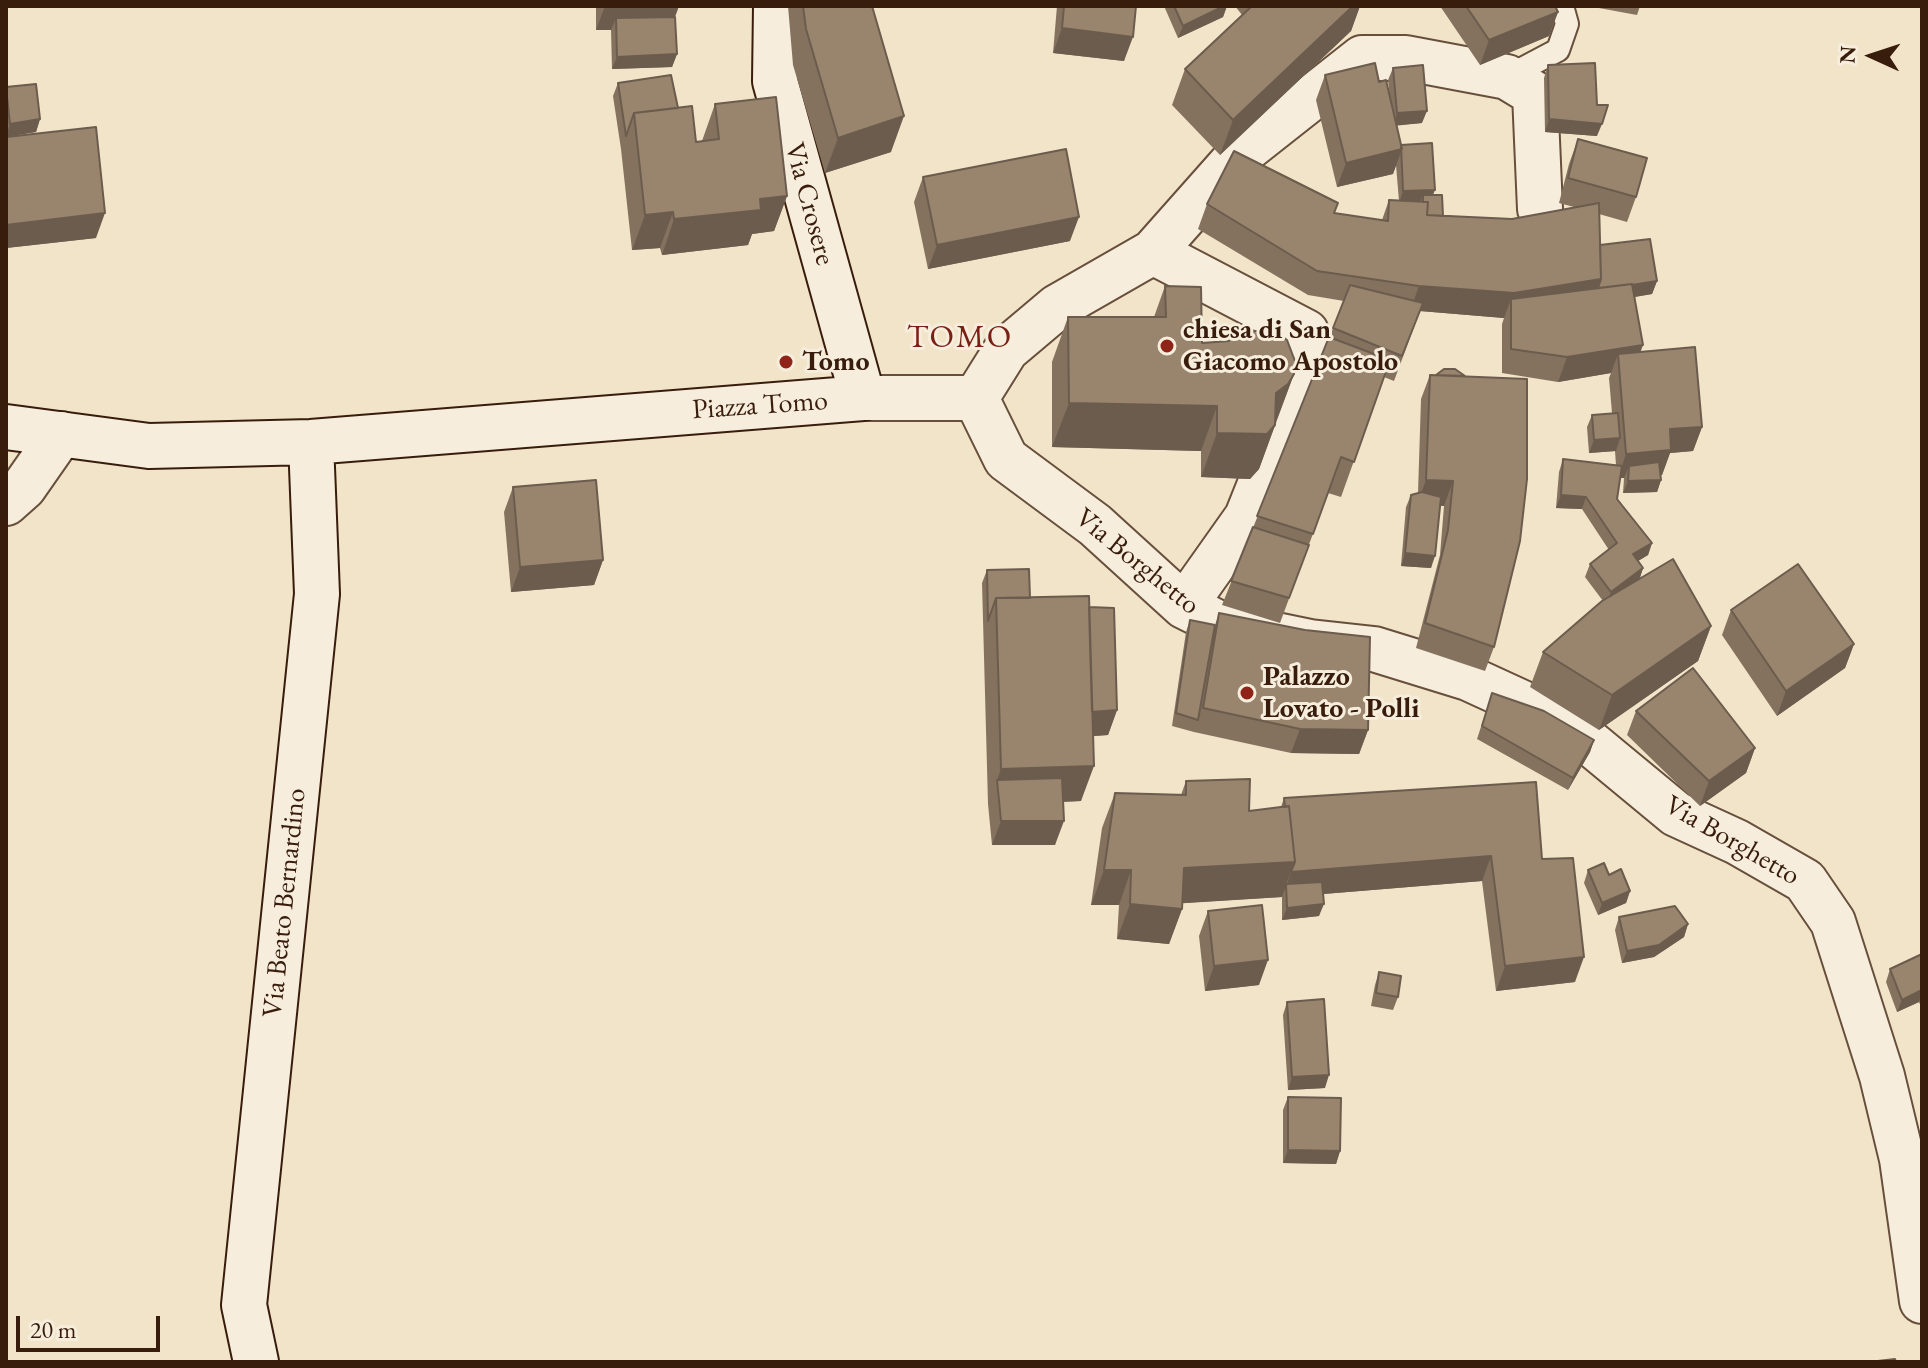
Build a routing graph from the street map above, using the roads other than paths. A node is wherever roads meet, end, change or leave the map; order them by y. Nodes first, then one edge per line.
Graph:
1 (776, 6) edge
2 (1562, 6) edge
3 (1507, 77) junction
4 (1540, 209) dead end
5 (1153, 252) junction
6 (863, 398) junction
7 (976, 398) junction
8 (6, 427) edge
9 (61, 434) junction
10 (311, 442) junction
11 (6, 503) edge
12 (1184, 606) junction
13 (1922, 1301) edge
14 (256, 1362) edge

1 - 6 street, Via Crosere
2 - 3 lane
3 - 4 street
3 - 5 street
5 - 7 street
5 - 12 street
6 - 7 street, Piazza Tomo
6 - 10 street, Piazza Tomo
7 - 12 street, Via Borghetto
8 - 9 street, Piazza Tomo
9 - 10 street, Piazza Tomo
9 - 11 street
10 - 14 street, Via Beato Bernardino
12 - 13 street, Via Borghetto

